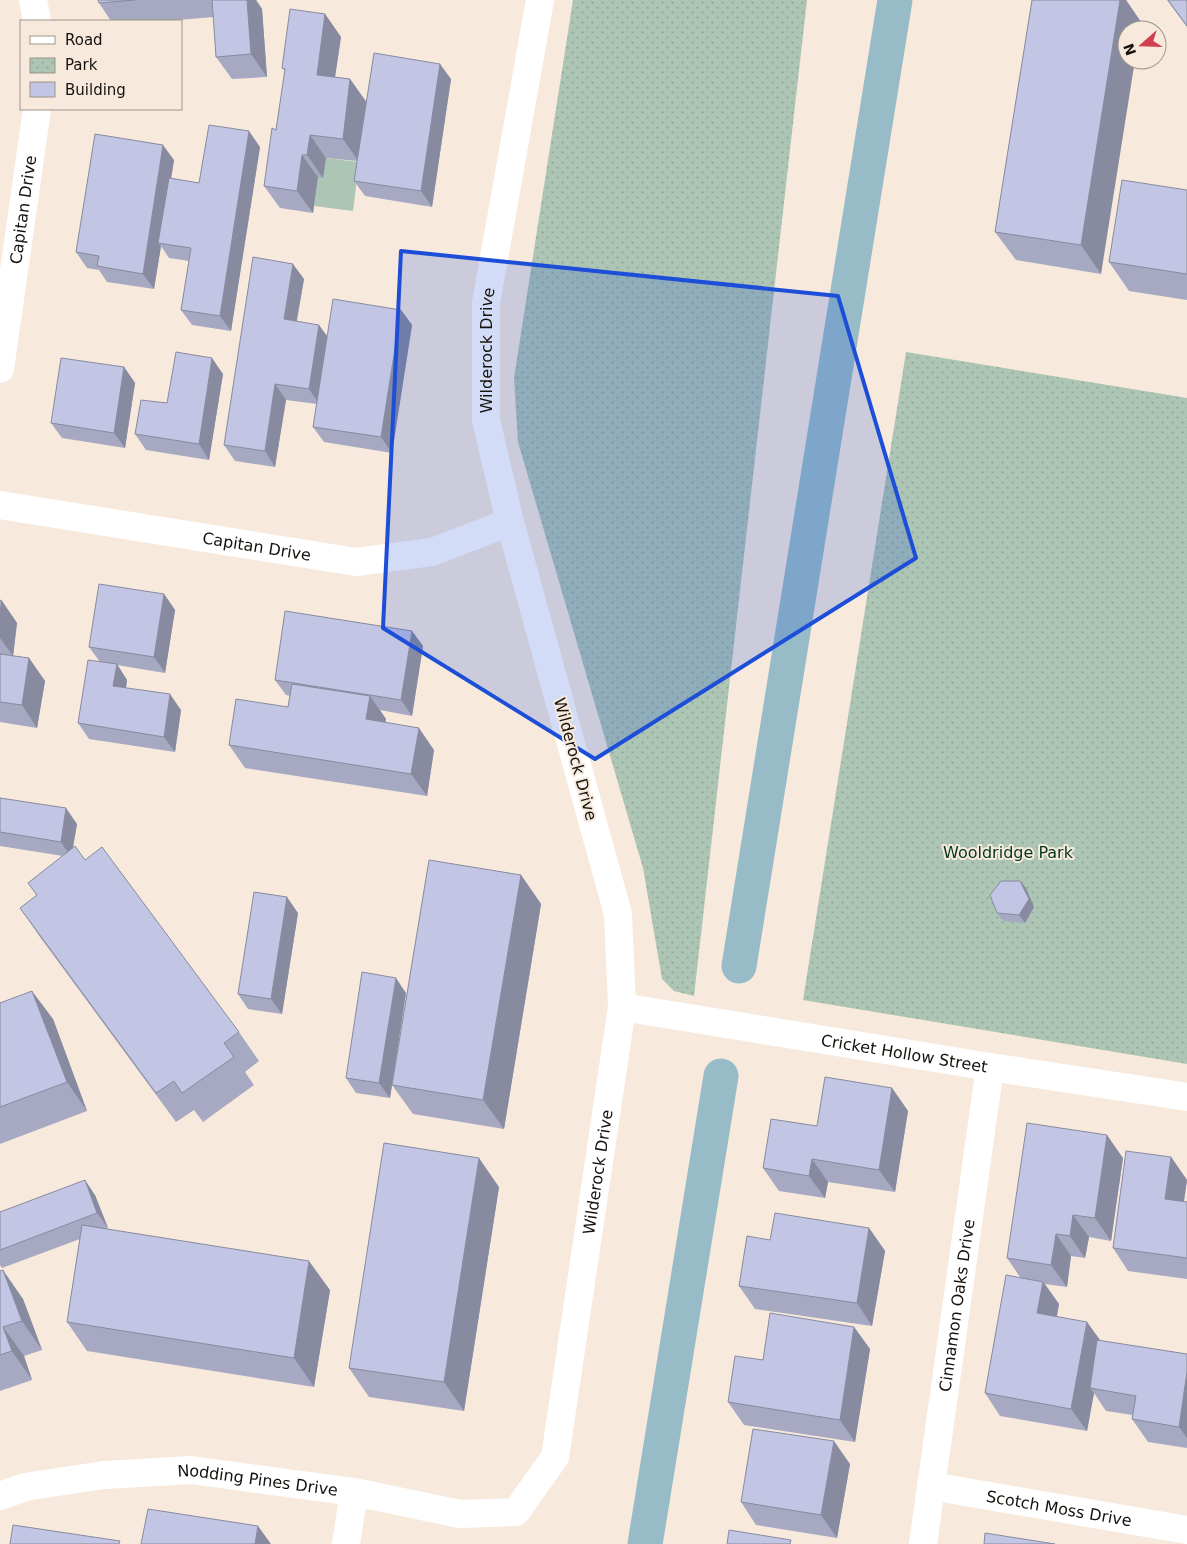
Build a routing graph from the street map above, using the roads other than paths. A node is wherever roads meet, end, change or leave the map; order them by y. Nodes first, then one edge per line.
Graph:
1 (33, 0) edge
2 (540, 0) edge
3 (37, 20) edge
4 (36, 110) edge
5 (0, 369) edge
6 (0, 505) edge
7 (510, 522) junction
8 (622, 1007) junction
9 (990, 1067) junction
10 (1187, 1097) edge
11 (931, 1486) junction
12 (354, 1492) junction
13 (0, 1496) edge
14 (516, 1512) joint
15 (1187, 1530) edge
16 (346, 1544) edge
17 (923, 1544) edge

1 - 3 street
2 - 7 street, Wilderock Drive
4 - 5 street, Capitan Drive
6 - 7 street, Capitan Drive
7 - 8 street, Wilderock Drive
8 - 9 street, Cricket Hollow Street
8 - 14 street, Wilderock Drive
9 - 10 street, Cricket Hollow Street
9 - 11 street, Cinnamon Oaks Drive
11 - 15 street, Scotch Moss Drive
11 - 17 street, Cinnamon Oaks Drive
12 - 13 street, Nodding Pines Drive
12 - 14 street, Nodding Pines Drive
12 - 16 street

